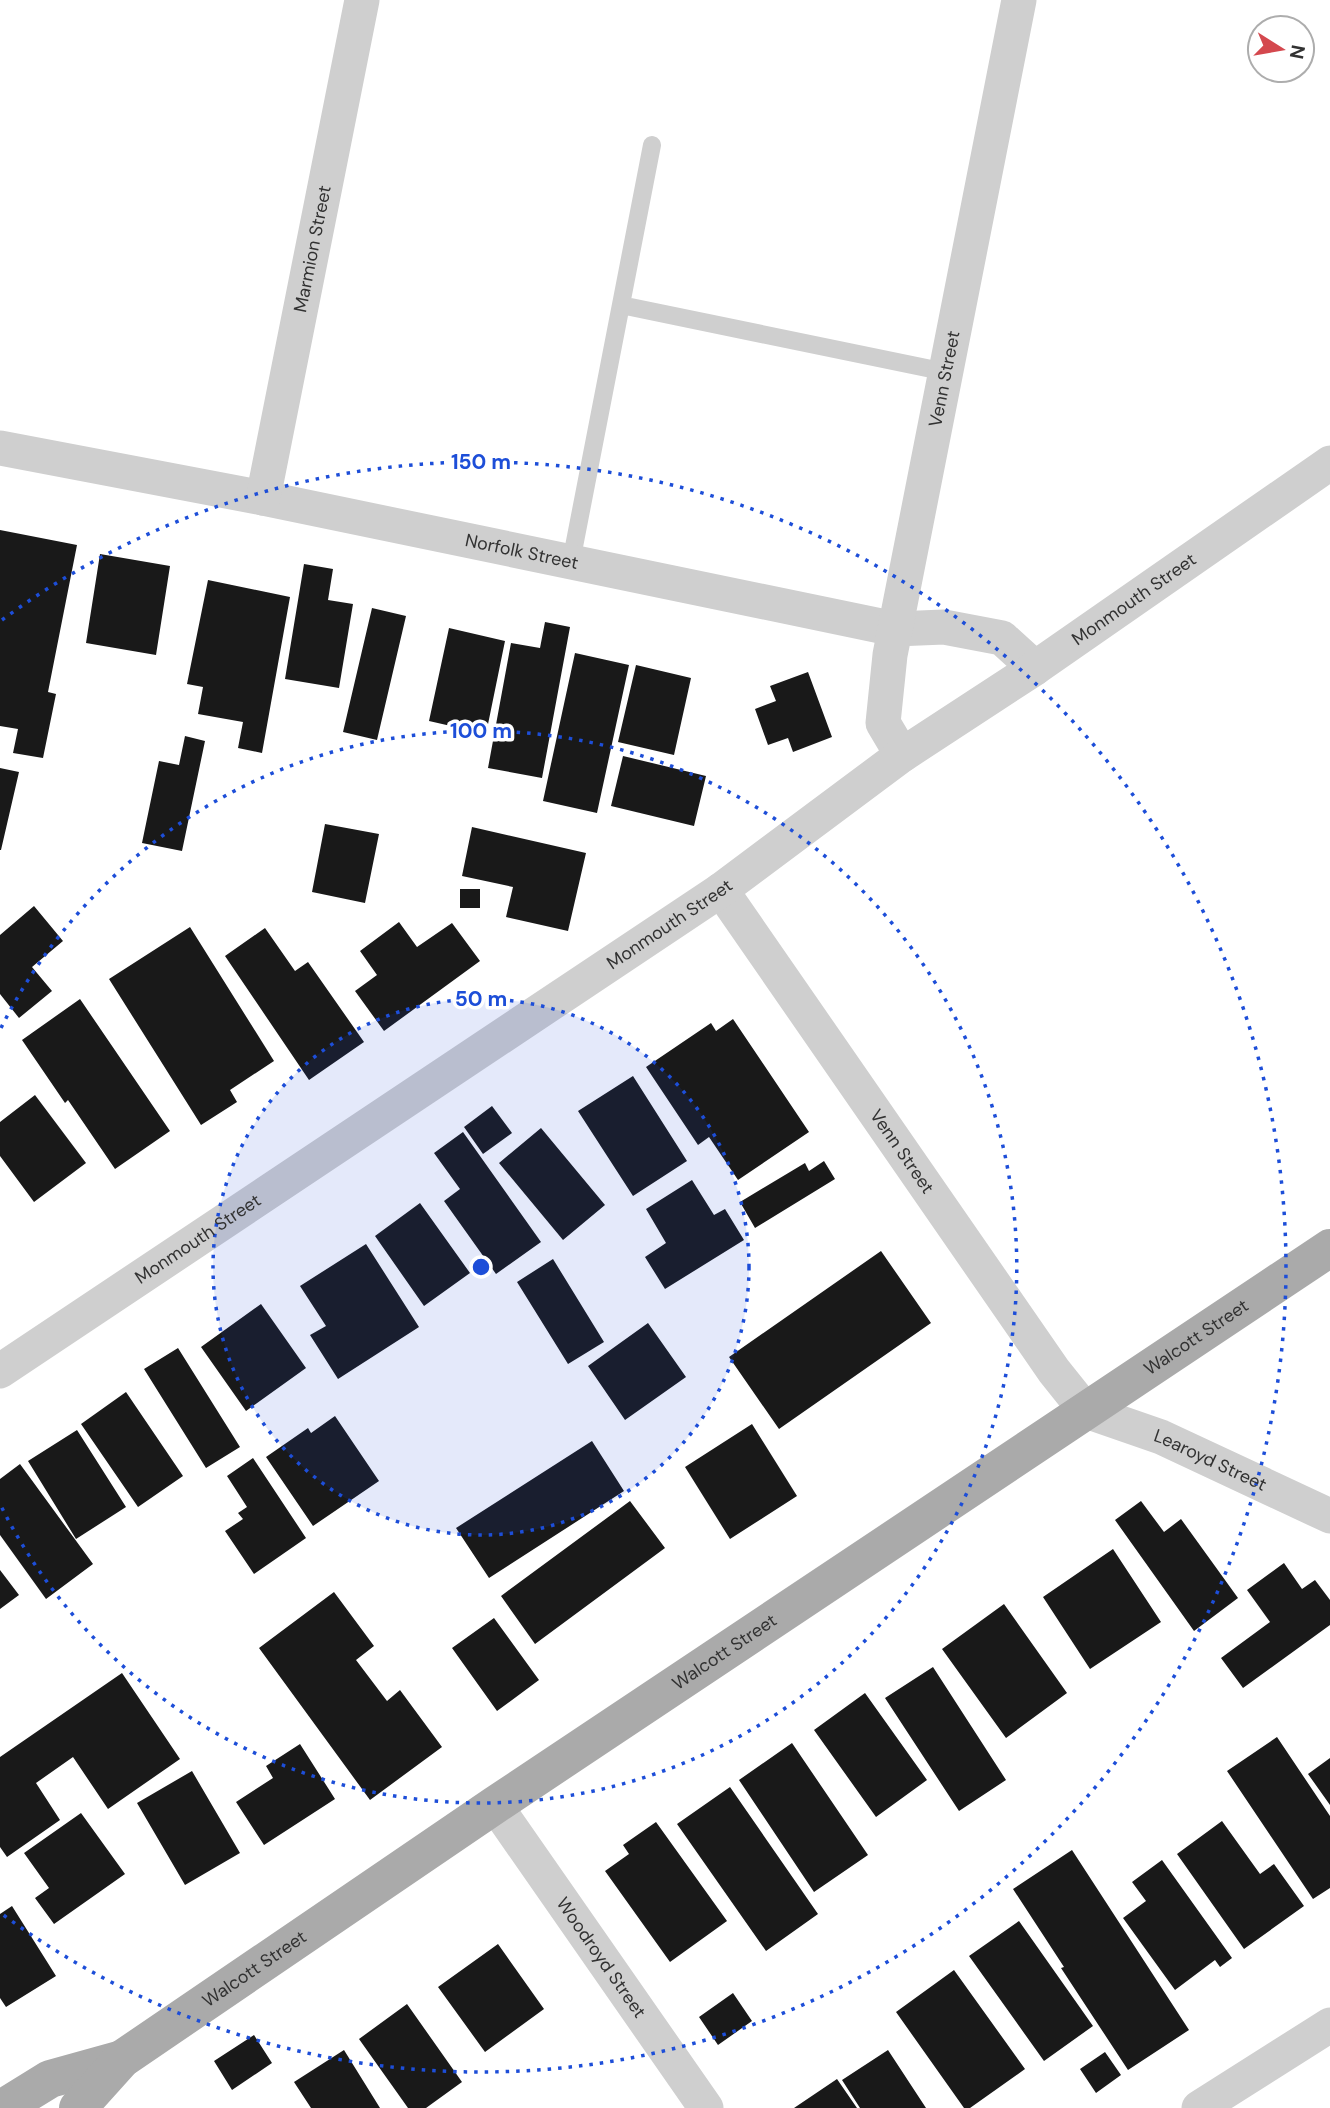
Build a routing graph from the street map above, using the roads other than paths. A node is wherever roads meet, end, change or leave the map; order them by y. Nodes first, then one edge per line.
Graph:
1 (362, 0) edge
2 (1019, 0) edge
3 (652, 145) dead end
4 (621, 305) junction
5 (946, 372) junction
6 (0, 448) edge
7 (1330, 463) edge
8 (263, 498) junction
9 (571, 562) junction
10 (895, 629) junction
11 (1035, 668) junction
12 (902, 755) junction
13 (721, 890) junction
14 (1330, 1248) edge
15 (0, 1371) edge
16 (1086, 1411) junction
17 (1330, 1516) edge
18 (495, 1805) junction
19 (1330, 2025) edge
20 (122, 2059) junction
21 (4, 2108) edge
22 (78, 2108) edge
23 (706, 2108) edge
24 (1199, 2108) edge

1 - 8 street, Marmion Street
2 - 5 street, Venn Street
3 - 4 lane
4 - 5 lane
4 - 9 lane
5 - 10 street, Venn Street
6 - 8 street, Norfolk Street
7 - 11 street, Monmouth Street
8 - 9 street, Norfolk Street
9 - 10 street, Norfolk Street
10 - 11 street, Norfolk Street
10 - 12 street, Venn Street
11 - 12 street, Monmouth Street
12 - 13 street, Monmouth Street
13 - 15 street, Monmouth Street
13 - 16 street, Venn Street
14 - 16 main road, Walcott Street
16 - 17 street, Learoyd Street
16 - 18 main road, Walcott Street
18 - 20 main road, Walcott Street
18 - 23 street, Woodroyd Street
19 - 24 street
20 - 21 main road, Walcott Street
20 - 22 main road, Walcott Street

